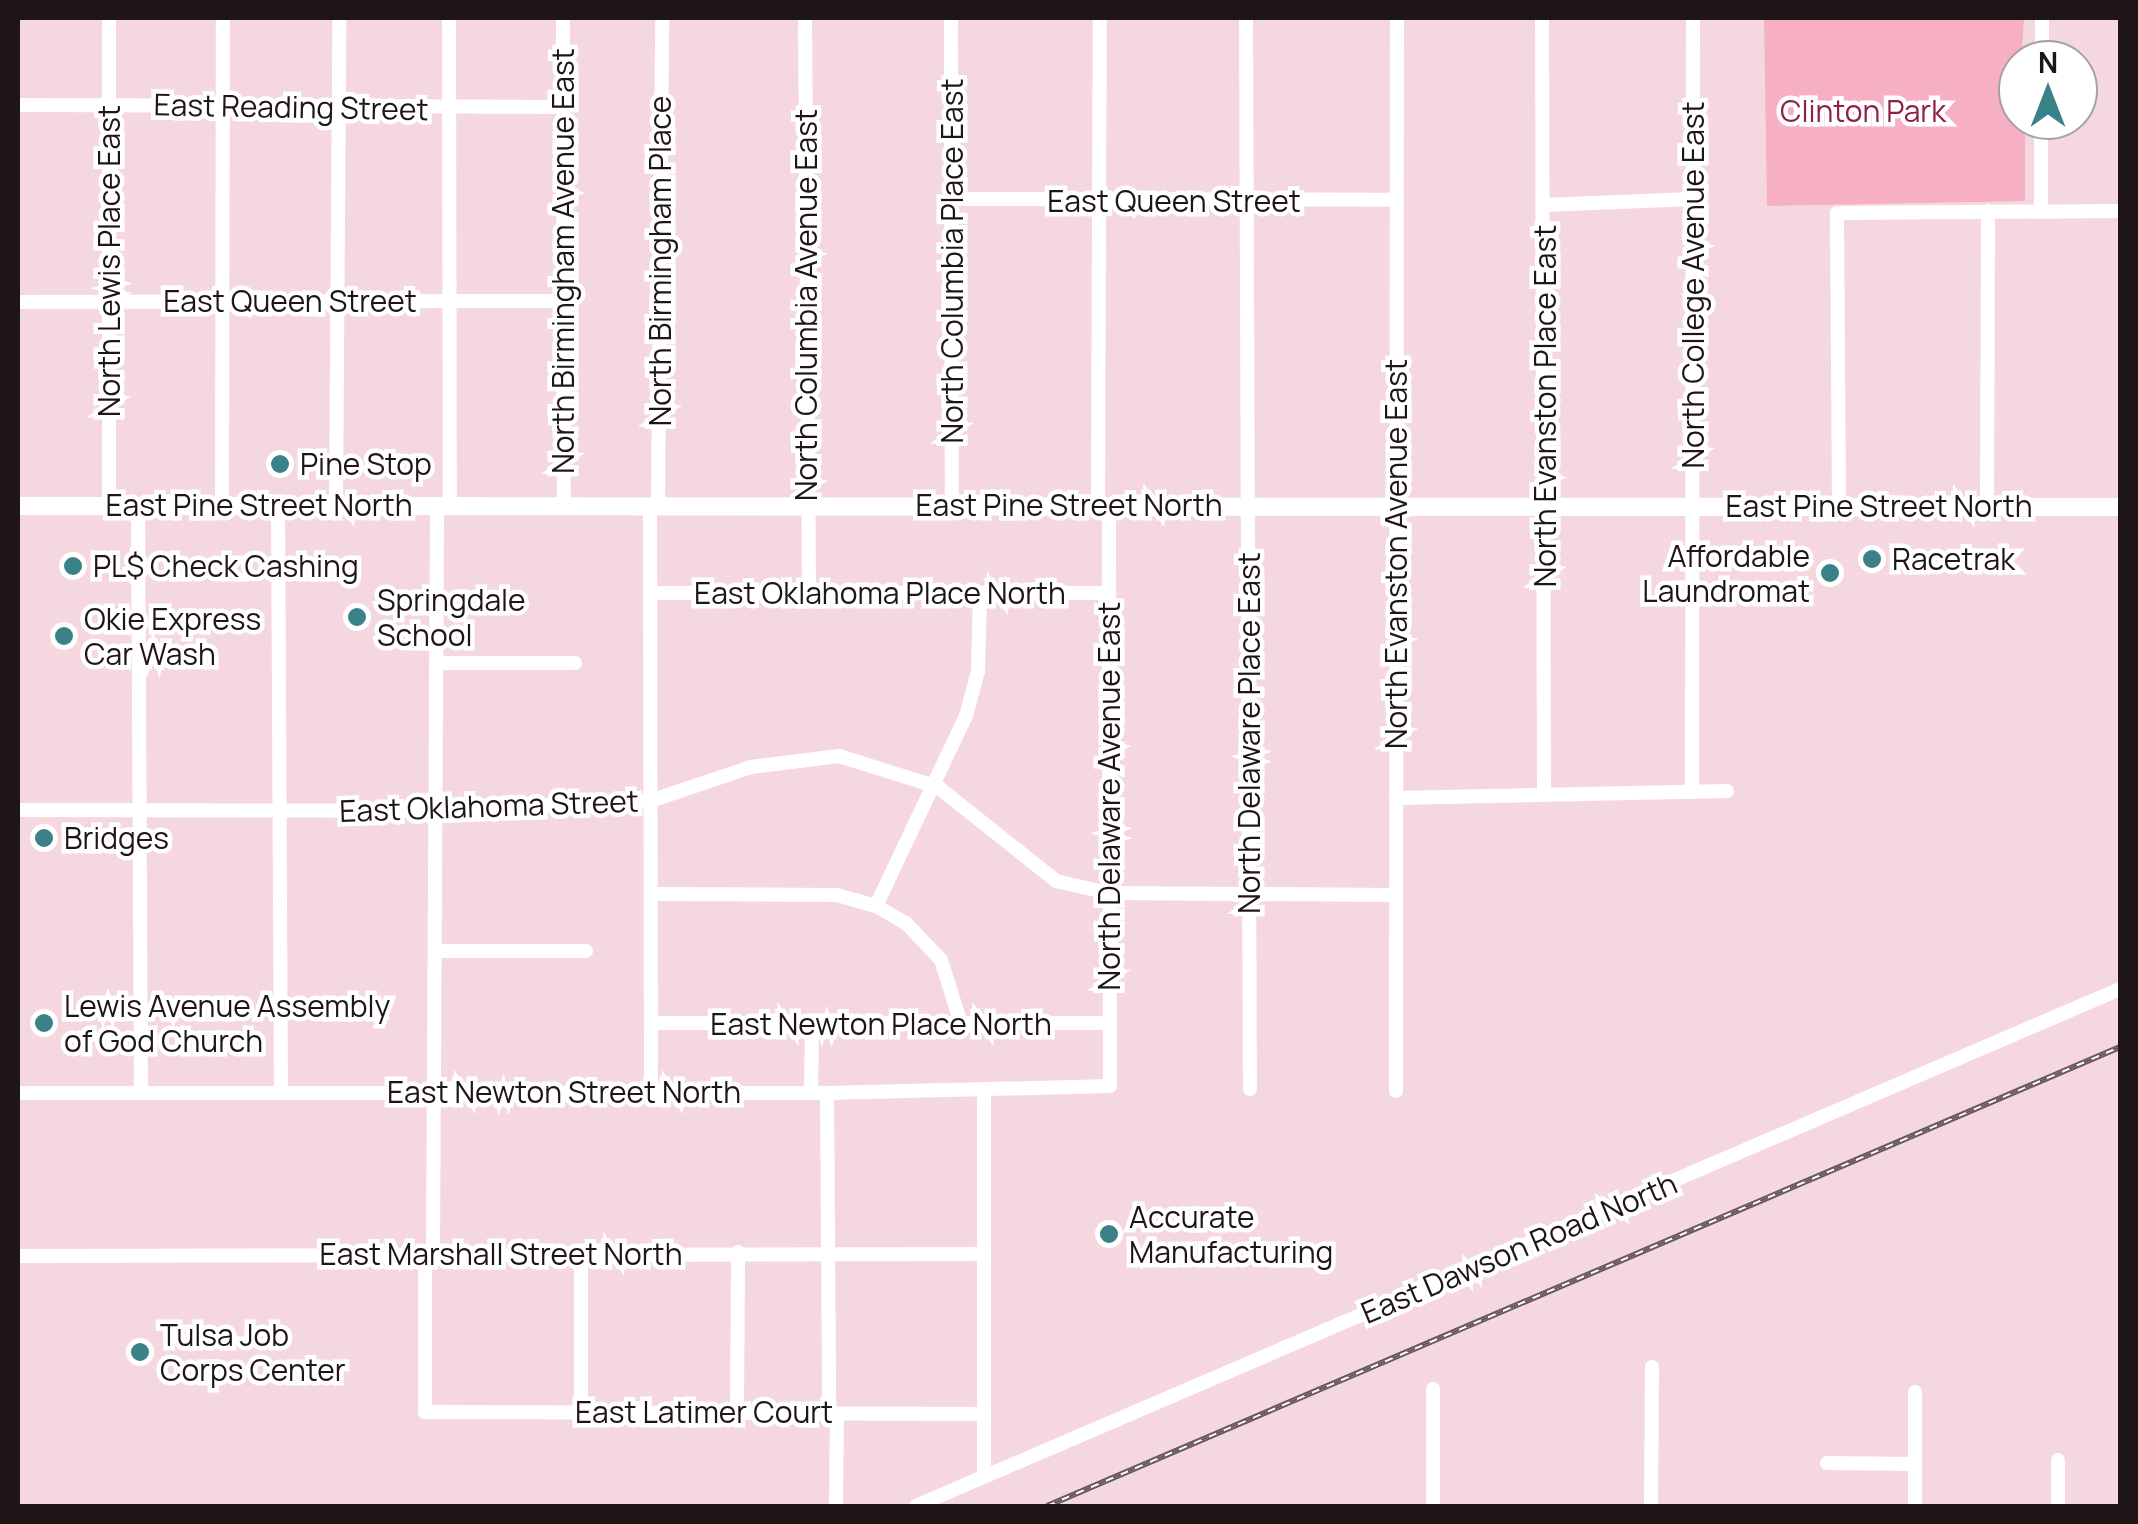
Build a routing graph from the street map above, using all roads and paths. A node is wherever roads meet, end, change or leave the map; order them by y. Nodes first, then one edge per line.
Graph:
1 (109, 18) edge
2 (223, 18) edge
3 (339, 18) edge
4 (449, 18) edge
5 (563, 18) edge
6 (662, 18) edge
7 (805, 18) edge
8 (951, 18) edge
9 (1100, 18) edge
10 (1246, 18) edge
11 (1397, 18) edge
12 (1542, 18) edge
13 (1692, 18) edge
14 (109, 104) junction
15 (18, 105) edge
16 (223, 108) junction
17 (338, 108) junction
18 (564, 108) junction
19 (448, 110) junction
20 (2041, 140) edge
21 (952, 199) junction
22 (1694, 199) junction
23 (1100, 200) junction
24 (1397, 200) junction
25 (1246, 203) junction
26 (1544, 205) junction
27 (2040, 210) junction
28 (2120, 211) edge
29 (1988, 212) junction
30 (110, 301) junction
31 (223, 301) junction
32 (338, 301) junction
33 (451, 301) junction
34 (563, 301) junction
35 (18, 302) edge
36 (138, 505) junction
37 (222, 505) junction
38 (278, 505) junction
39 (336, 505) junction
40 (444, 505) junction
41 (564, 505) junction
42 (654, 505) junction
43 (806, 505) junction
44 (952, 505) junction
45 (1104, 505) junction
46 (1248, 505) junction
47 (18, 506) edge
48 (109, 506) junction
49 (1396, 506) junction
50 (1544, 506) junction
51 (1692, 506) junction
52 (1839, 506) junction
53 (1987, 506) junction
54 (2120, 506) edge
55 (650, 592) junction
56 (809, 593) junction
57 (980, 593) junction
58 (1109, 593) junction
59 (436, 663) junction
60 (575, 663) dead end
61 (938, 787) junction
62 (1727, 791) dead end
63 (1692, 792) junction
64 (1544, 795) junction
65 (1396, 798) junction
66 (653, 800) junction
67 (18, 810) edge
68 (140, 810) junction
69 (280, 811) junction
70 (436, 811) junction
71 (1110, 893) junction
72 (1249, 893) junction
73 (651, 894) junction
74 (1396, 895) junction
75 (876, 906) junction
76 (440, 951) junction
77 (586, 951) dead end
78 (2120, 989) edge
79 (651, 1024) junction
80 (812, 1024) junction
81 (961, 1024) junction
82 (1110, 1024) junction
83 (1110, 1086) joint
84 (1250, 1090) dead end
85 (1396, 1091) dead end
86 (281, 1092) junction
87 (437, 1092) junction
88 (652, 1092) junction
89 (984, 1092) junction
90 (18, 1093) edge
91 (141, 1093) junction
92 (811, 1093) junction
93 (827, 1093) junction
94 (738, 1252) junction
95 (581, 1253) junction
96 (429, 1254) junction
97 (827, 1254) junction
98 (984, 1254) junction
99 (18, 1256) edge
100 (1652, 1367) dead end
101 (1433, 1388) dead end
102 (1914, 1392) dead end
103 (737, 1409) junction
104 (581, 1411) junction
105 (833, 1412) junction
106 (984, 1414) junction
107 (2058, 1460) dead end
108 (1828, 1463) dead end
109 (1915, 1464) junction
110 (984, 1478) junction
111 (836, 1506) edge
112 (916, 1506) edge
113 (1433, 1506) edge
114 (1651, 1506) edge
115 (1915, 1506) edge
116 (2058, 1506) edge

1 - 14 street, North Lewis Place East
2 - 16 street
3 - 17 street
4 - 19 street
5 - 18 street, North Birmingham Avenue East
6 - 42 street, North Birmingham Place
7 - 43 street, North Columbia Avenue East
8 - 21 street, North Columbia Place East
9 - 23 street, North Delaware Avenue East
10 - 25 street, North Delaware Place East
11 - 24 street, North Evanston Avenue East
12 - 26 street, North Evanston Place East
13 - 22 street, North College Avenue East
14 - 15 street, East Reading Street
14 - 16 street, East Reading Street
14 - 30 street, North Lewis Place East
16 - 17 street, East Reading Street
16 - 31 street
17 - 19 street, East Reading Street
17 - 32 street
18 - 19 street, East Reading Street
18 - 34 street, North Birmingham Avenue East
19 - 33 street
20 - 27 street
21 - 23 street, East Queen Street
21 - 44 street, North Columbia Place East
22 - 26 street
22 - 51 street, North College Avenue East
23 - 25 street, East Queen Street
23 - 45 street, North Delaware Avenue East
24 - 25 street, East Queen Street
24 - 49 street, North Evanston Avenue East
25 - 46 street, North Delaware Place East
26 - 50 street, North Evanston Place East
27 - 28 street
27 - 29 street
29 - 52 street
29 - 53 street
30 - 31 street, East Queen Street
30 - 35 street, East Queen Street
30 - 48 street, North Lewis Place East
31 - 32 street, East Queen Street
31 - 37 street
32 - 33 street, East Queen Street
32 - 39 street
33 - 34 street, East Queen Street
33 - 40 street
34 - 41 street, North Birmingham Avenue East
36 - 37 main road, East Pine Street North
36 - 48 main road, East Pine Street North
36 - 68 street
37 - 38 main road, East Pine Street North
38 - 39 main road, East Pine Street North
38 - 69 street
39 - 40 main road, East Pine Street North
40 - 41 main road, East Pine Street North
40 - 59 street
41 - 42 main road, East Pine Street North
42 - 43 main road, East Pine Street North
42 - 55 street, North Birmingham Place
43 - 44 main road, East Pine Street North
43 - 56 street, North Columbia Avenue East
44 - 45 main road, East Pine Street North
45 - 46 main road, East Pine Street North
45 - 58 street, North Delaware Avenue East
46 - 49 main road, East Pine Street North
46 - 72 street, North Delaware Place East
47 - 48 main road, East Pine Street North
49 - 50 main road, East Pine Street North
49 - 65 street, North Evanston Avenue East
50 - 51 main road, East Pine Street North
50 - 64 street, North Evanston Place East
51 - 52 main road, East Pine Street North
51 - 63 street, North College Avenue East
52 - 53 main road, East Pine Street North
53 - 54 main road, East Pine Street North
55 - 56 street, East Oklahoma Place North
55 - 66 street, North Birmingham Place
56 - 57 street, East Oklahoma Place North
57 - 58 street, East Oklahoma Place North
57 - 61 street
58 - 71 street, North Delaware Avenue East
59 - 60 street
59 - 70 street
61 - 66 street, East Oklahoma Street
61 - 71 street, East Oklahoma Street
61 - 75 street
62 - 63 street
63 - 64 street
64 - 65 street
65 - 74 street, North Evanston Avenue East
66 - 70 street, East Oklahoma Street
66 - 73 street, North Birmingham Place
67 - 68 street, East Oklahoma Street
68 - 69 street, East Oklahoma Street
68 - 91 street
69 - 70 street, East Oklahoma Street
69 - 86 street
70 - 76 street
71 - 72 street, East Oklahoma Street
71 - 82 street, North Delaware Avenue East
72 - 74 street, East Oklahoma Street
72 - 84 street, North Delaware Place East
73 - 75 street
73 - 79 street, North Birmingham Place
74 - 85 street, North Evanston Avenue East
75 - 81 street
76 - 77 street
76 - 87 street
78 - 110 street, East Dawson Road North
79 - 80 street, East Newton Place North
79 - 88 street, North Birmingham Place
80 - 81 street, East Newton Place North
80 - 92 street
81 - 82 street, East Newton Place North
82 - 83 street, North Delaware Avenue East
83 - 89 street, East Newton Street North
86 - 87 street, East Newton Street North
86 - 91 street, East Newton Street North
87 - 88 street, East Newton Street North
87 - 96 street
88 - 92 street, East Newton Street North
89 - 93 street, East Newton Street North
89 - 98 street
90 - 91 street, East Newton Street North
92 - 93 street, East Newton Street North
93 - 97 street
94 - 95 street, East Marshall Street North
94 - 97 street, East Marshall Street North
94 - 103 street
95 - 96 street, East Marshall Street North
95 - 104 street
96 - 99 street, East Marshall Street North
96 - 104 street, East Latimer Court
97 - 98 street, East Marshall Street North
97 - 105 street
98 - 106 street
100 - 114 street
101 - 113 street
102 - 109 street
103 - 104 street, East Latimer Court
103 - 105 street, East Latimer Court
105 - 106 street, East Latimer Court
105 - 111 street
106 - 110 street
107 - 116 street
108 - 109 street
109 - 115 street
110 - 112 street, East Dawson Road North

